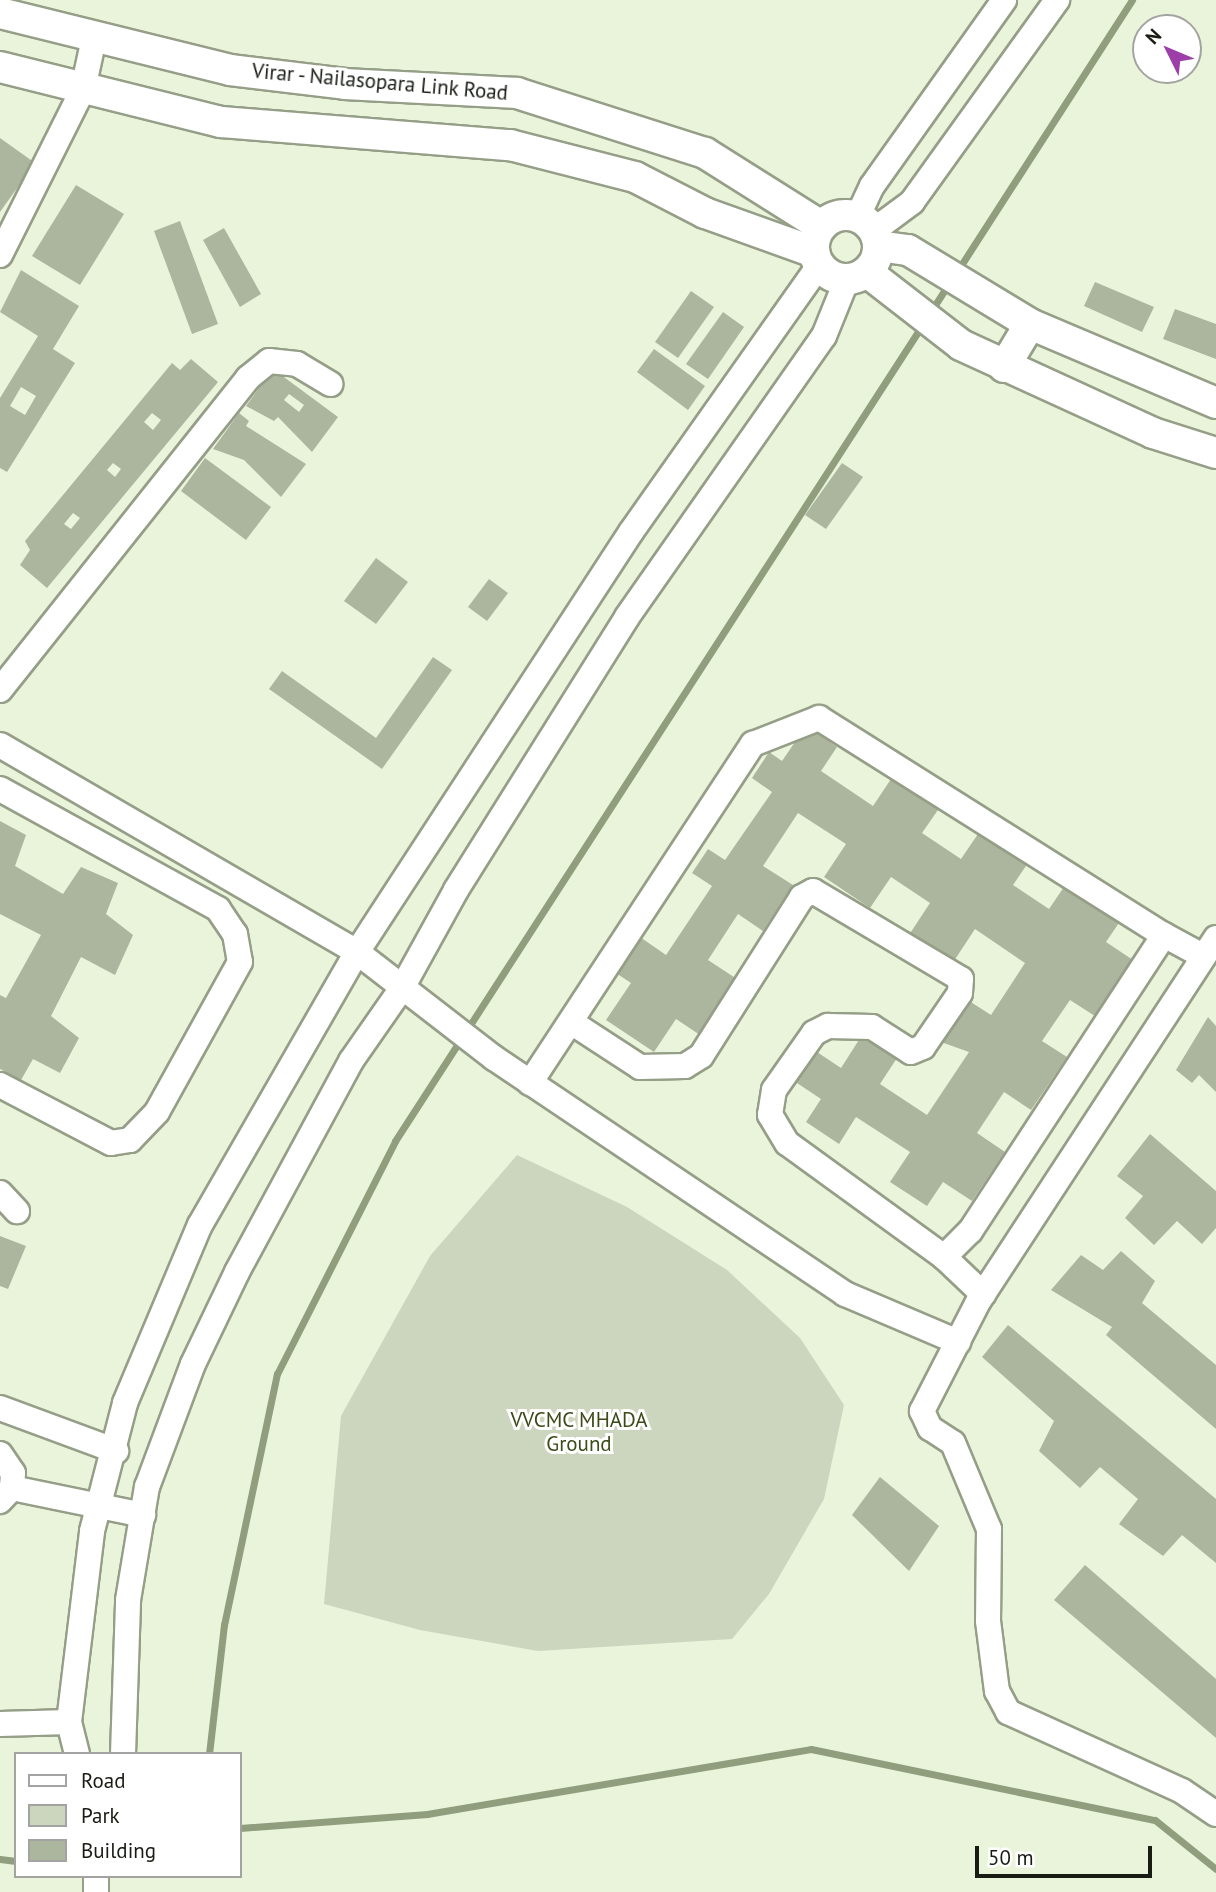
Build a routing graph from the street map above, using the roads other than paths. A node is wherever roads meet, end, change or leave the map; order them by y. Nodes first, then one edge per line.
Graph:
1 (1004, 0) edge
2 (1058, 0) edge
3 (0, 13) edge
4 (93, 38) junction
5 (0, 67) edge
6 (83, 89) junction
7 (818, 248) junction
8 (864, 249) junction
9 (0, 255) edge
10 (1030, 324) junction
11 (1004, 367) junction
12 (330, 384) dead end
13 (1216, 403) edge
14 (1216, 453) edge
15 (0, 690) edge
16 (0, 745) edge
17 (0, 789) edge
18 (1164, 934) junction
19 (1209, 947) edge
20 (357, 953) junction
21 (402, 988) junction
22 (571, 1022) junction
23 (530, 1083) junction
24 (0, 1085) edge
25 (944, 1257) junction
26 (983, 1294) junction
27 (958, 1342) junction
28 (0, 1408) edge
29 (116, 1451) junction
30 (0, 1454) edge
31 (6, 1494) edge
32 (100, 1506) junction
33 (143, 1515) junction
34 (69, 1722) junction
35 (0, 1724) edge
36 (76, 1752) edge
37 (123, 1752) edge
38 (1216, 1814) edge

1 - 8 street
2 - 8 street
3 - 4 street, Virar - Nailasopara Link Road
4 - 6 street
4 - 7 street, Virar - Nailasopara Link Road
5 - 6 street
6 - 7 street
6 - 9 street
7 - 8 street
7 - 8 street
7 - 20 street
8 - 10 street
8 - 11 street
8 - 21 street
10 - 11 street
10 - 13 street
11 - 14 street
12 - 15 street
16 - 20 street
17 - 24 street
18 - 19 street
18 - 22 street
18 - 25 street
19 - 26 street
20 - 21 street
20 - 29 street
21 - 23 street
21 - 33 street
22 - 23 street
22 - 25 street
23 - 27 street
25 - 26 street
26 - 27 street
27 - 38 street
28 - 29 street
29 - 32 street
30 - 31 street
31 - 32 street
32 - 33 street
32 - 34 street
33 - 37 street
34 - 35 street
34 - 36 street

